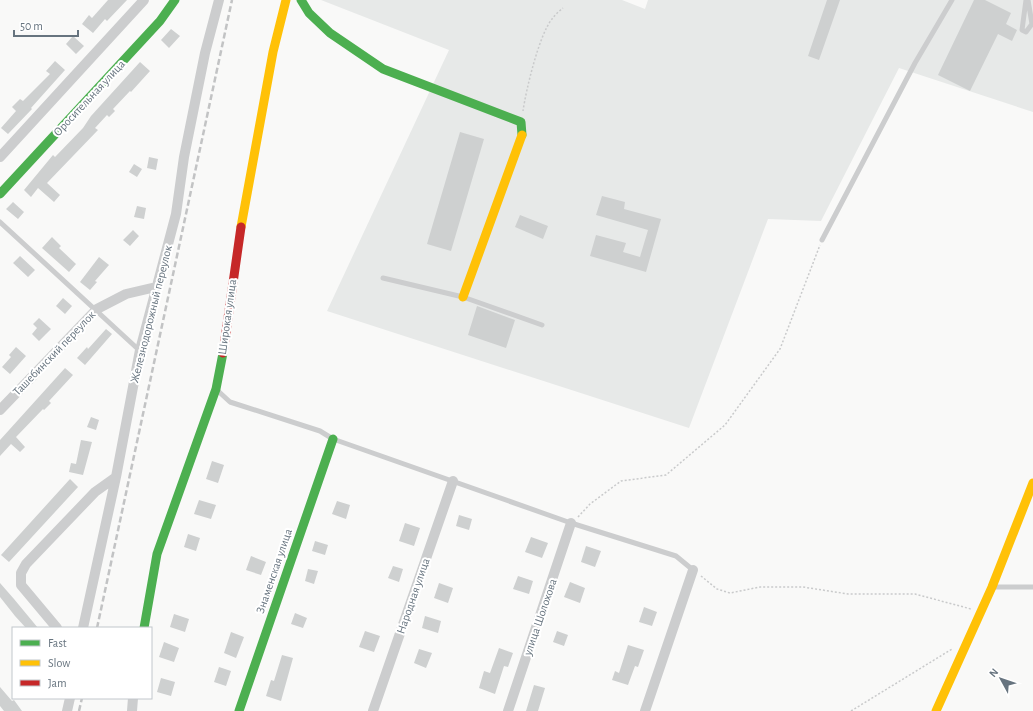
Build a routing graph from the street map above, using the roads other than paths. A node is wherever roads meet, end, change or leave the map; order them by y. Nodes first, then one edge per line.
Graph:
1 (144, 0) edge
2 (175, 0) edge
3 (219, 0) edge
4 (286, 0) edge
5 (301, 0) edge
6 (952, 0) edge
7 (1027, 0) edge
8 (0, 157) edge
9 (0, 194) edge
10 (0, 222) edge
11 (822, 240) road end
12 (383, 278) dead end
13 (156, 287) junction
14 (463, 297) junction
15 (96, 309) junction
16 (542, 325) dead end
17 (140, 350) junction
18 (216, 389) junction
19 (0, 410) edge
20 (333, 439) junction
21 (116, 477) junction
22 (453, 481) junction
23 (1033, 483) edge
24 (571, 523) junction
25 (693, 570) joint
26 (992, 586) junction
27 (1033, 587) edge
28 (56, 627) edge
29 (83, 627) edge
30 (144, 627) edge
31 (70, 699) edge
32 (133, 699) edge
33 (67, 711) edge
34 (132, 711) edge
35 (238, 711) edge
36 (373, 711) edge
37 (508, 711) edge
38 (645, 711) edge
39 (936, 711) edge

1 - 8 street
2 - 9 street, Оросительная улица
3 - 13 street, Железнодорожный переулок
4 - 18 street, Широкая улица
5 - 14 street
6 - 11 lane
7 - 7 lane
10 - 15 lane
12 - 14 lane
13 - 15 street, Ташебинский переулок
13 - 17 street, Железнодорожный переулок
14 - 16 lane
15 - 17 lane
15 - 19 street, Ташебинский переулок
17 - 21 street, Железнодорожный переулок
18 - 20 lane
18 - 30 street, Широкая улица
20 - 22 lane
20 - 35 street, Знаменская улица
21 - 28 street
21 - 29 street, Железнодорожный переулок
22 - 24 lane
22 - 36 street, Народная улица
23 - 26 street
24 - 25 lane
24 - 37 street, улица Шолохова
25 - 38 street
26 - 27 lane
26 - 39 street
31 - 33 street
32 - 34 street

